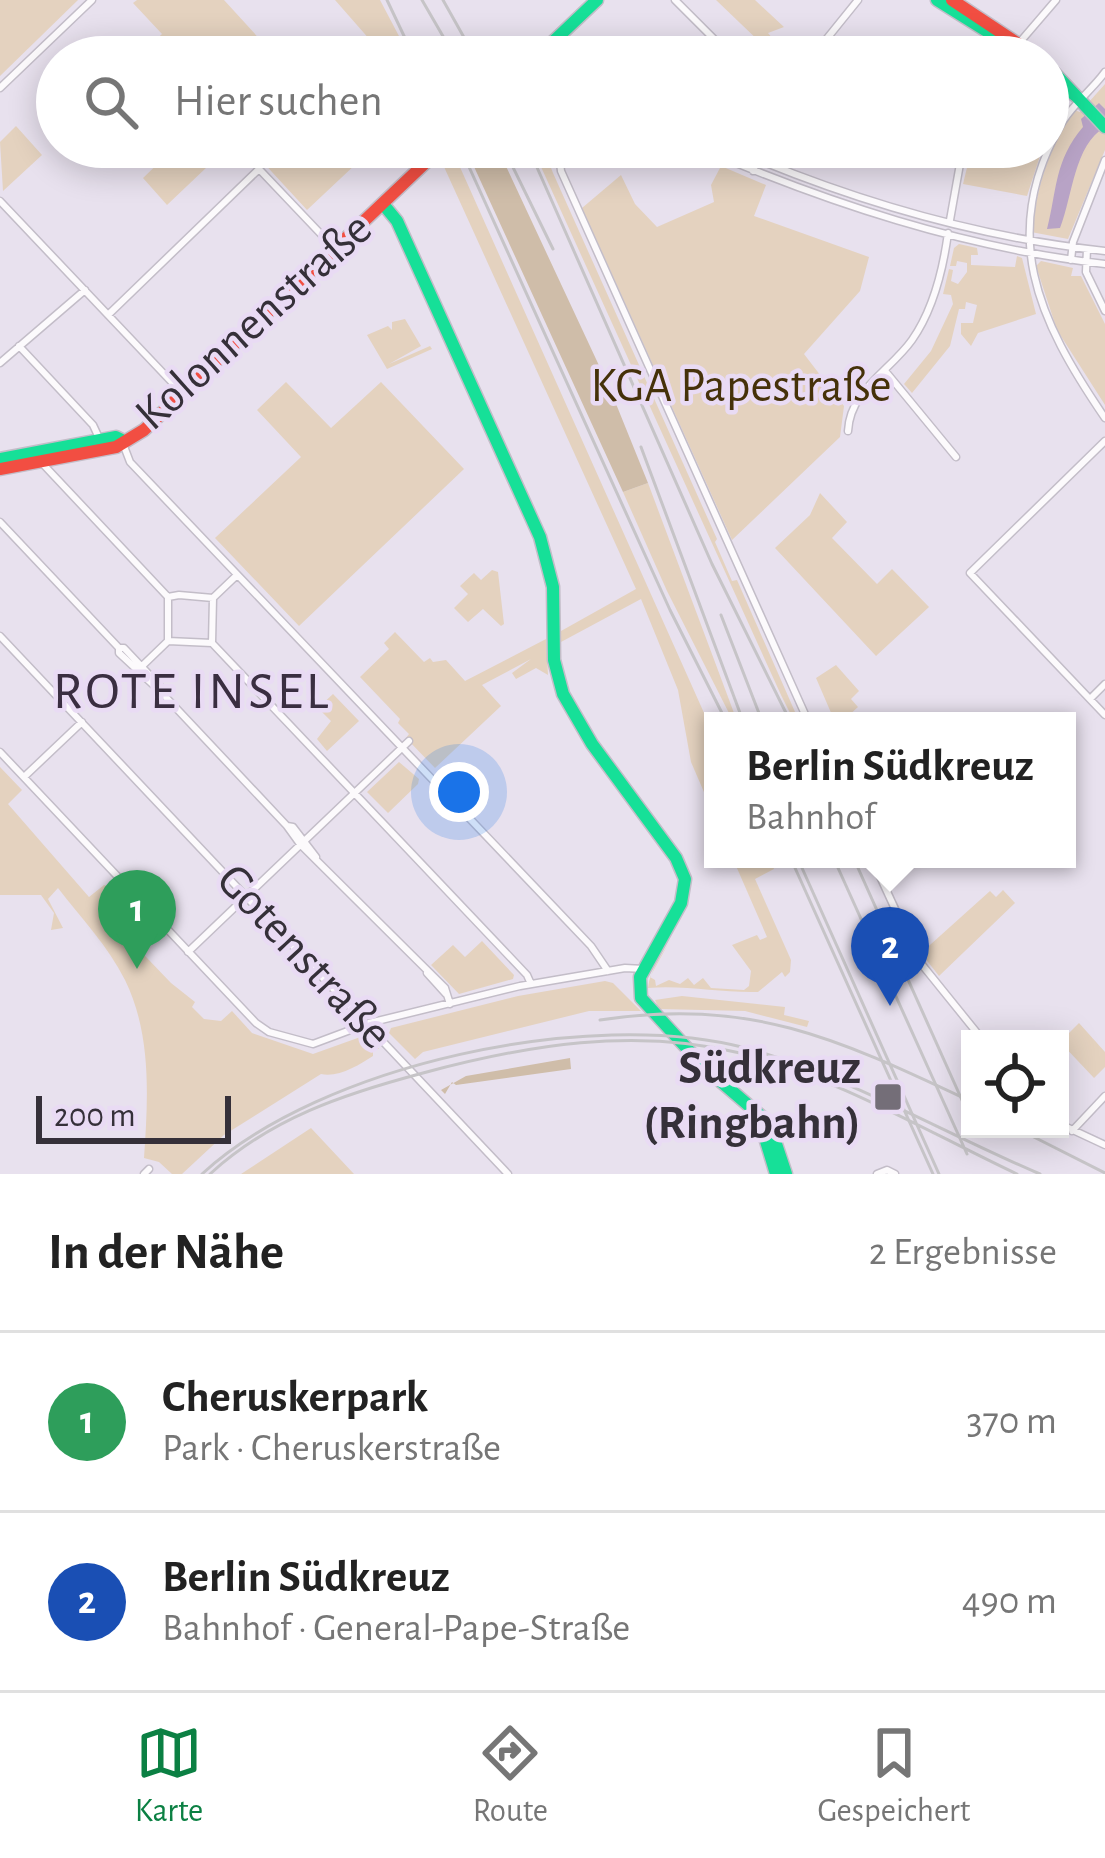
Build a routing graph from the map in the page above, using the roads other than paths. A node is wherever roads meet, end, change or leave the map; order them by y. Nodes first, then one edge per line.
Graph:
1 (92, 0) edge
2 (597, 0) edge
3 (674, 0) edge
4 (858, 0) edge
5 (937, 0) edge
6 (952, 0) edge
7 (1056, 0) edge
8 (54, 36) edge
9 (563, 36) edge
10 (711, 36) edge
11 (829, 36) edge
12 (994, 36) edge
13 (998, 36) edge
14 (1024, 36) edge
15 (36, 54) edge
16 (1105, 72) edge
17 (0, 88) edge
18 (1069, 89) edge
19 (1084, 102) junction
20 (1069, 116) edge
21 (1105, 127) edge
22 (1105, 160) edge
23 (420, 168) edge
24 (561, 168) edge
25 (746, 168) edge
26 (754, 168) edge
27 (781, 168) edge
28 (959, 168) edge
29 (1042, 168) edge
30 (753, 171) junction
31 (0, 201) edge
32 (383, 204) junction
33 (950, 222) junction
34 (948, 234) junction
35 (1028, 239) junction
36 (1072, 248) junction
37 (1087, 249) junction
38 (336, 250) junction
39 (1105, 251) edge
40 (1028, 252) junction
41 (1071, 260) junction
42 (1086, 262) junction
43 (1105, 264) edge
44 (85, 290) junction
45 (1105, 311) edge
46 (108, 315) junction
47 (19, 346) junction
48 (0, 362) edge
49 (885, 371) junction
50 (183, 394) junction
51 (1105, 418) edge
52 (848, 431) dead end
53 (100, 440) junction
54 (122, 440) junction
55 (1105, 441) edge
56 (956, 457) dead end
57 (0, 459) edge
58 (41, 462) junction
59 (0, 469) edge
60 (0, 522) edge
61 (237, 575) junction
62 (168, 597) junction
63 (213, 598) junction
64 (0, 636) edge
65 (168, 641) junction
66 (212, 643) junction
67 (139, 669) junction
68 (1105, 684) edge
69 (1090, 699) junction
70 (804, 712) edge
71 (1105, 715) edge
72 (82, 722) junction
73 (409, 741) dead end
74 (401, 748) junction
75 (0, 752) edge
76 (23, 778) junction
77 (354, 792) junction
78 (302, 842) junction
79 (876, 868) edge
80 (246, 896) junction
81 (188, 952) junction
82 (644, 969) junction
83 (608, 971) junction
84 (531, 984) junction
85 (450, 1004) junction
86 (369, 1023) junction
87 (975, 1030) edge
88 (1105, 1096) edge
89 (759, 1118) junction
90 (1069, 1129) edge
91 (1072, 1131) junction
92 (1105, 1145) edge
93 (508, 1174) edge
94 (776, 1174) edge
95 (786, 1174) edge
96 (877, 1174) edge
97 (895, 1174) edge

1 - 8 street
2 - 9 street
3 - 10 street
4 - 11 street
5 - 12 street
6 - 13 street
7 - 14 street
15 - 17 street
16 - 19 street
18 - 19 street
19 - 20 street
19 - 21 street
22 - 36 street
23 - 32 street, Kolonnenstraße
24 - 70 street
25 - 30 street
26 - 30 street
27 - 33 street
28 - 33 street
29 - 35 street
30 - 34 street
31 - 44 street
32 - 38 street, Kolonnenstraße
32 - 82 street
33 - 34 street
33 - 35 street
34 - 40 street
34 - 49 street
35 - 36 street
35 - 40 street
36 - 37 street
36 - 41 street
37 - 39 street
37 - 42 street
38 - 46 street
38 - 50 street, Kolonnenstraße
40 - 41 street
40 - 51 street
41 - 42 street
42 - 43 street
42 - 45 street
44 - 46 street
44 - 47 street
46 - 50 street
47 - 48 street
47 - 53 street
49 - 52 street
49 - 56 street
50 - 54 street, Kolonnenstraße
53 - 54 street, Kolonnenstraße
53 - 57 street, Kolonnenstraße
54 - 58 street, Kolonnenstraße
54 - 61 street
55 - 69 street
58 - 59 street, Kolonnenstraße
58 - 62 street
60 - 67 street
61 - 63 street
61 - 74 street
62 - 63 street
62 - 65 street
63 - 66 street
64 - 72 street, Gotenstraße
65 - 66 street
65 - 67 street
66 - 77 street
67 - 78 street
68 - 69 street
69 - 71 street
72 - 76 street
72 - 80 street, Gotenstraße
73 - 74 street
74 - 77 street
74 - 83 street
75 - 76 street
76 - 81 street
77 - 78 street
77 - 84 street
78 - 80 street
78 - 85 street
79 - 87 street
80 - 81 street
80 - 86 street, Gotenstraße
81 - 86 street
82 - 83 street
82 - 89 street
83 - 84 street
84 - 85 street
85 - 86 street
86 - 93 street, Gotenstraße
88 - 91 street
89 - 94 street
89 - 95 street
90 - 91 street
91 - 92 street
96 - 97 street

